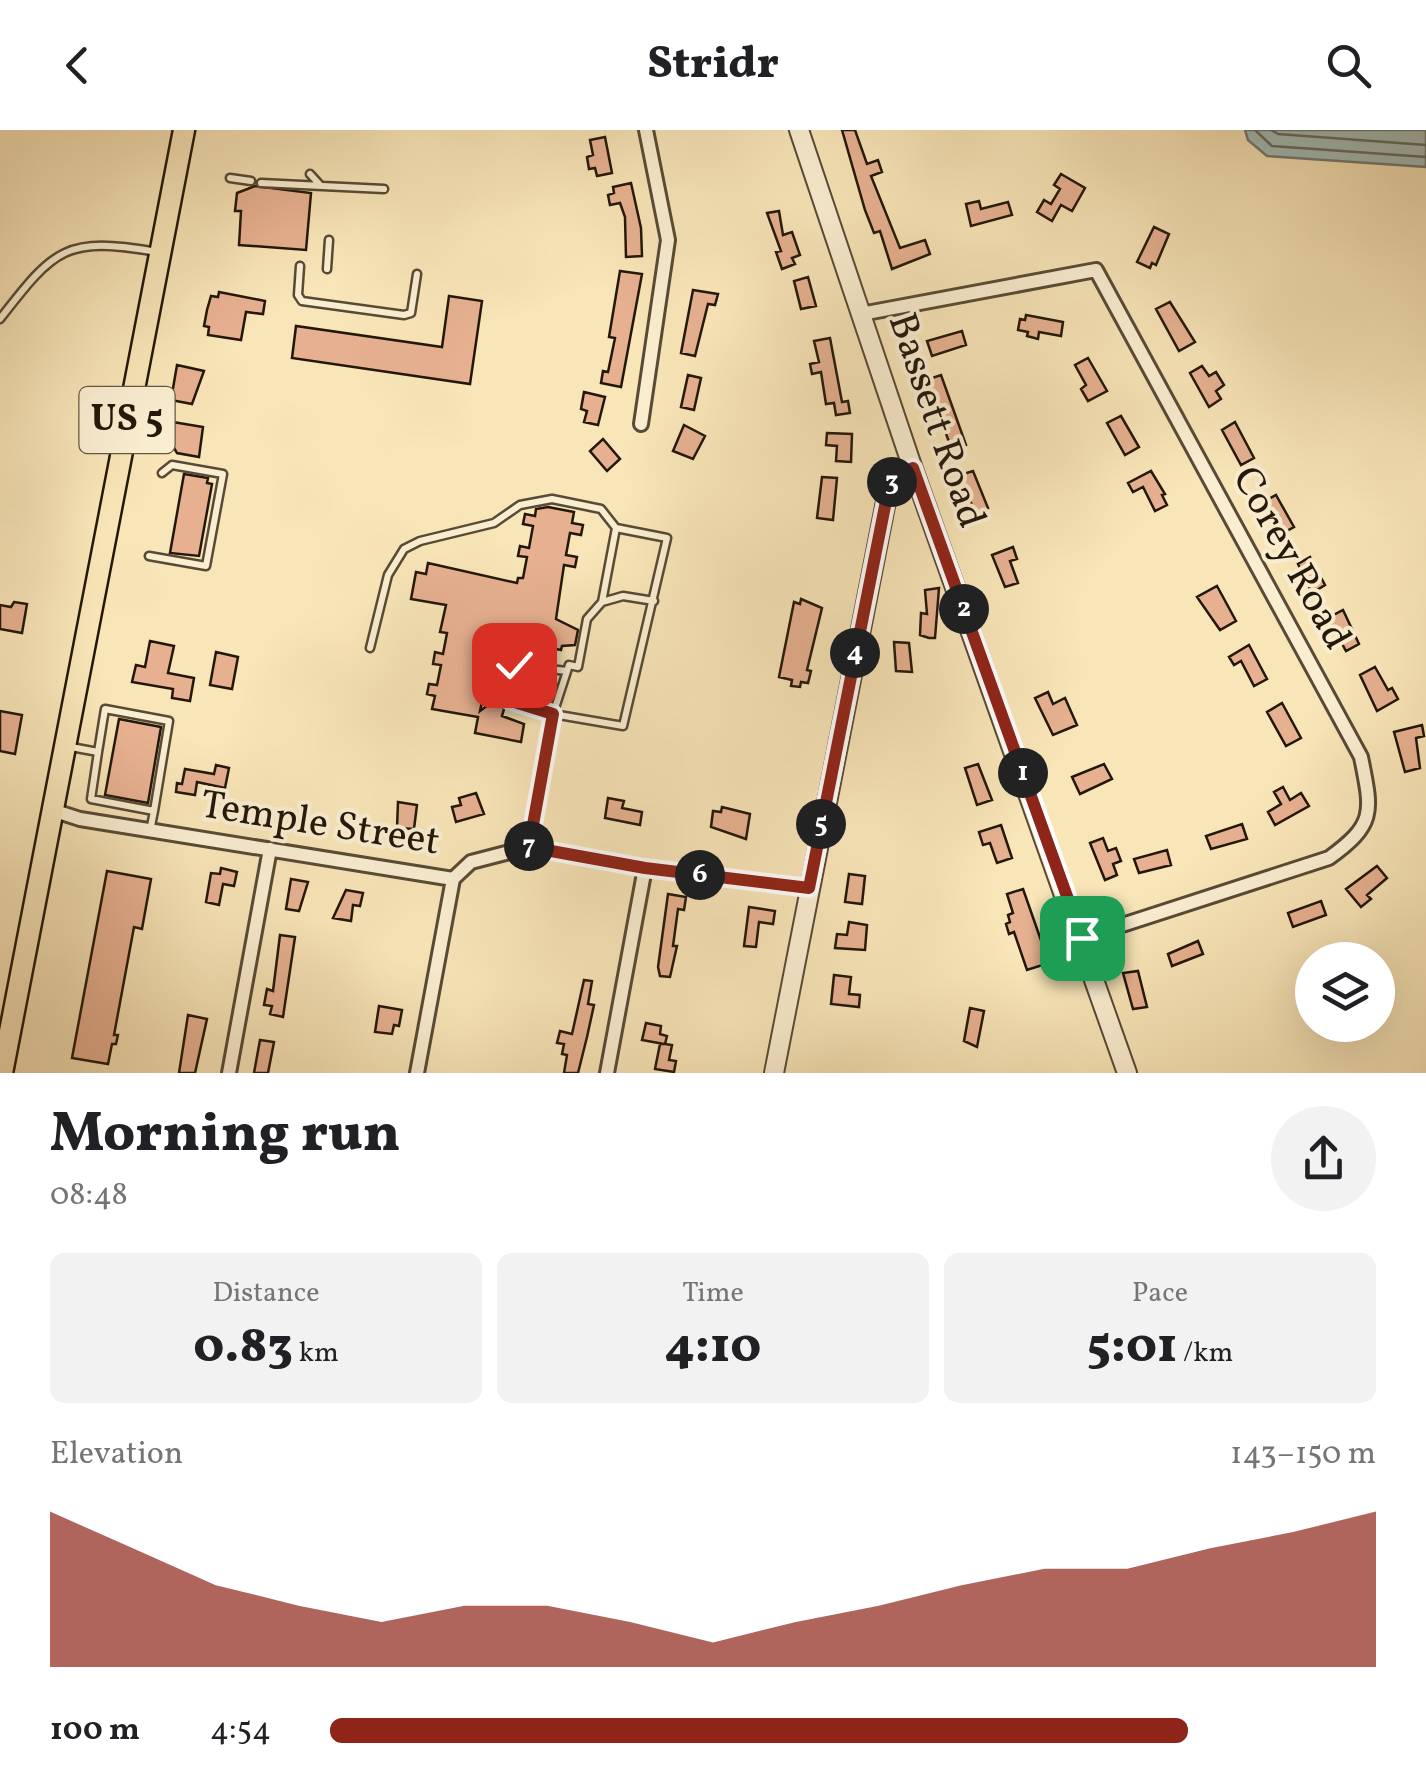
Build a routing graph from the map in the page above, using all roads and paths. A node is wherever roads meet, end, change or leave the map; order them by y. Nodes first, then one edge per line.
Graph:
1 (184, 130) edge
2 (646, 130) edge
3 (799, 130) edge
4 (310, 174) dead end
5 (230, 178) dead end
6 (250, 182) dead end
7 (261, 182) dead end
8 (321, 186) junction
9 (384, 189) dead end
10 (329, 240) dead end
11 (160, 253) junction
12 (300, 266) dead end
13 (327, 268) dead end
14 (417, 274) dead end
15 (860, 314) junction
16 (0, 319) edge
17 (640, 424) dead end
18 (913, 468) junction
19 (162, 474) dead end
20 (616, 528) junction
21 (149, 556) dead end
22 (654, 601) junction
23 (602, 602) junction
24 (370, 648) dead end
25 (567, 671) junction
26 (553, 714) junction
27 (65, 746) junction
28 (98, 752) junction
29 (52, 810) junction
30 (154, 811) junction
31 (150, 831) junction
32 (529, 847) junction
33 (270, 849) junction
34 (645, 868) junction
35 (454, 879) junction
36 (809, 888) junction
37 (1082, 938) junction
38 (2, 1073) edge
39 (229, 1073) edge
40 (418, 1073) edge
41 (607, 1073) edge
42 (774, 1073) edge
43 (1128, 1073) edge

1 - 11 main road, US 5
2 - 17 street
3 - 15 street, Bassett Road
4 - 8 lane
5 - 6 lane
7 - 8 lane
8 - 9 lane
10 - 13 lane
11 - 16 lane
11 - 27 main road, US 5
12 - 14 lane
15 - 18 street, Bassett Road
15 - 37 street, Corey Road
18 - 36 street
18 - 37 street, Bassett Road
19 - 21 lane
20 - 22 lane
20 - 23 lane
20 - 24 lane
22 - 23 lane
22 - 26 lane
23 - 25 lane
25 - 26 lane
25 - 26 lane
26 - 32 lane
27 - 28 lane
27 - 29 main road, US 5
28 - 30 lane
28 - 30 lane
29 - 31 street, Temple Street
29 - 38 main road, US 5
30 - 31 lane
31 - 33 street, Temple Street
32 - 34 street, Temple Street
32 - 35 street, Temple Street
33 - 35 street, Temple Street
33 - 39 street
34 - 36 street, Temple Street
34 - 41 street
35 - 40 street
36 - 42 street
37 - 43 street, Bassett Road

